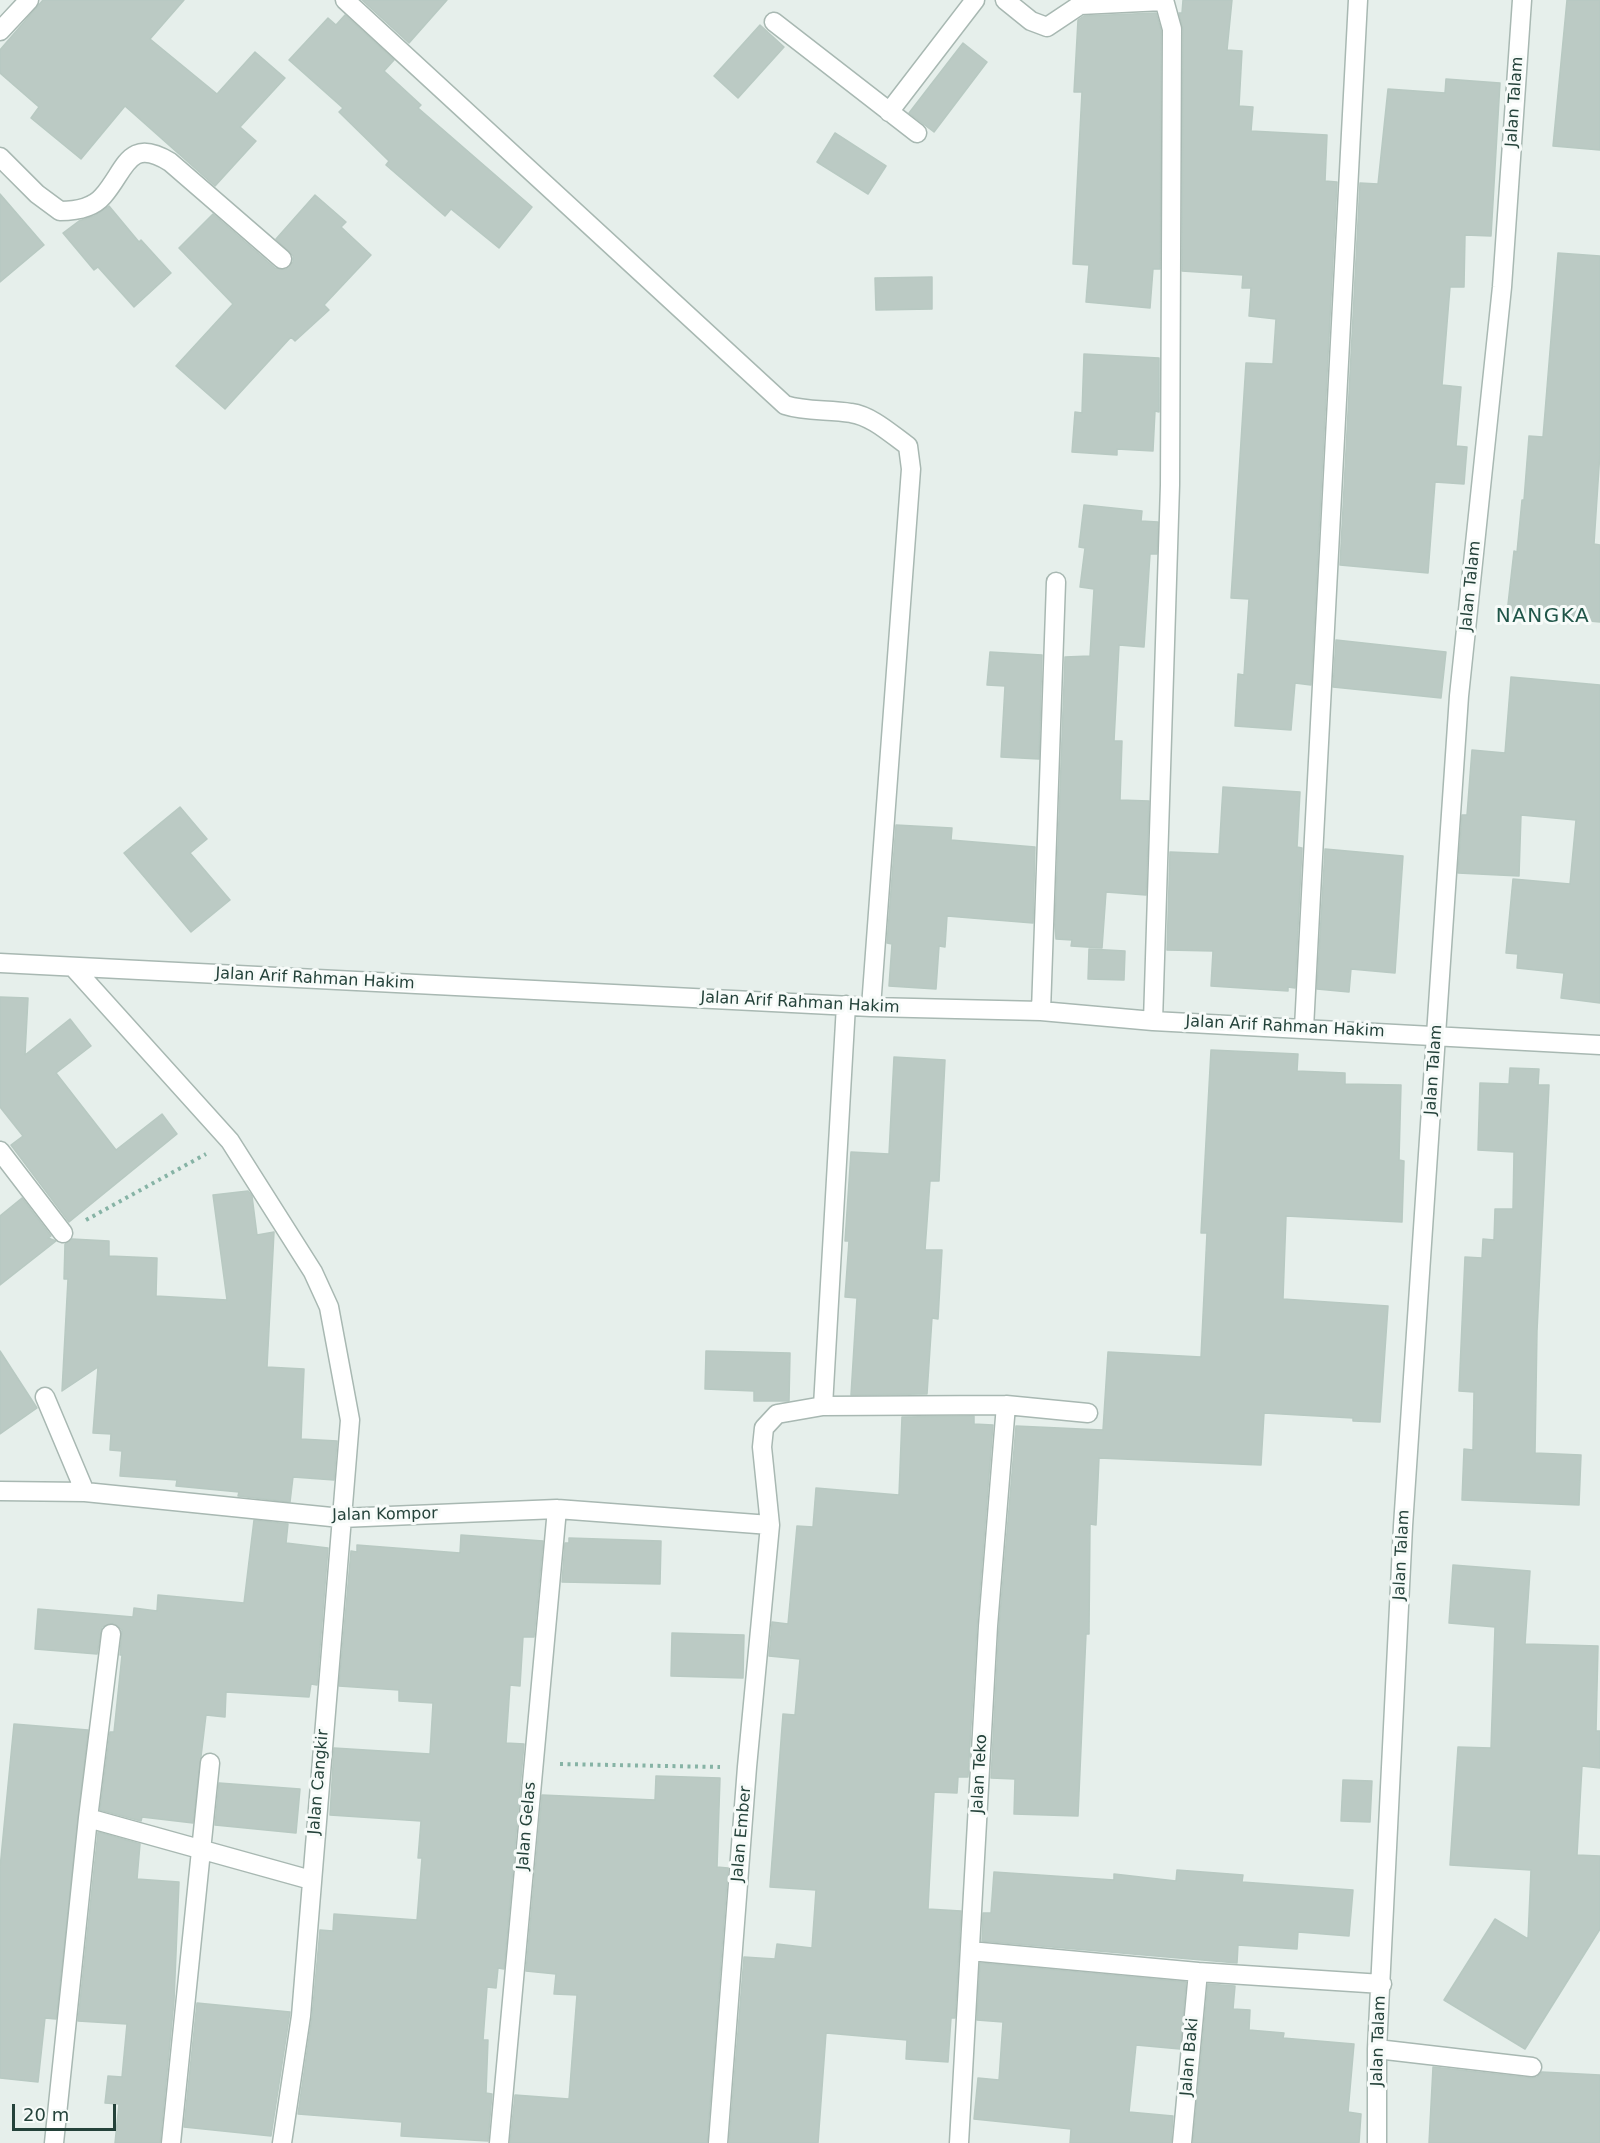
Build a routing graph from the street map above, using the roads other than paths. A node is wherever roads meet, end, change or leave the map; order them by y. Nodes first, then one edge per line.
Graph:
1 (29, 0) edge
2 (345, 0) edge
3 (975, 0) edge
4 (1005, 0) edge
5 (1358, 0) edge
6 (1522, 0) edge
7 (1164, 1) edge
8 (774, 22) dead end
9 (0, 31) edge
10 (889, 111) junction
11 (917, 133) dead end
12 (0, 157) edge
13 (282, 260) dead end
14 (1056, 582) dead end
15 (0, 963) edge
16 (73, 967) junction
17 (846, 1005) junction
18 (871, 1006) junction
19 (1041, 1011) junction
20 (1153, 1021) junction
21 (1304, 1028) junction
22 (1436, 1035) junction
23 (1600, 1045) edge
24 (0, 1151) edge
25 (63, 1233) road end
26 (45, 1398) dead end
27 (1006, 1405) junction
28 (823, 1406) junction
29 (1088, 1413) dead end
30 (0, 1491) edge
31 (86, 1492) junction
32 (557, 1509) junction
33 (341, 1518) junction
34 (770, 1525) junction
35 (111, 1634) dead end
36 (210, 1762) dead end
37 (88, 1818) junction
38 (200, 1849) junction
39 (311, 1880) junction
40 (970, 1951) junction
41 (1198, 1972) junction
42 (1382, 1984) junction
43 (1377, 2049) junction
44 (1532, 2067) dead end
45 (54, 2143) edge
46 (171, 2143) edge
47 (282, 2143) edge
48 (499, 2143) edge
49 (718, 2143) edge
50 (958, 2143) edge
51 (1182, 2143) edge
52 (1377, 2143) edge

1 - 9 street
2 - 18 street
3 - 10 street
4 - 7 street
5 - 21 street
6 - 22 street, Jalan Talam
7 - 20 street
8 - 10 street
10 - 11 street
12 - 13 street
14 - 19 street
15 - 16 street, Jalan Arif Rahman Hakim
16 - 17 street, Jalan Arif Rahman Hakim
16 - 33 street, Jalan Cangkir
17 - 18 street, Jalan Arif Rahman Hakim
17 - 28 street
18 - 19 street, Jalan Arif Rahman Hakim
19 - 20 street, Jalan Arif Rahman Hakim
20 - 21 street, Jalan Arif Rahman Hakim
21 - 22 street, Jalan Arif Rahman Hakim
22 - 23 street, Jalan Arif Rahman Hakim
22 - 42 street, Jalan Talam
24 - 25 street
26 - 31 street
27 - 28 street, Jalan Ember
27 - 29 street, Jalan Ember
27 - 40 street, Jalan Teko
28 - 34 street, Jalan Ember
30 - 31 street, Jalan Kompor
31 - 33 street, Jalan Kompor
32 - 33 street, Jalan Kompor
32 - 34 street, Jalan Kompor
32 - 48 street, Jalan Gelas
33 - 39 street, Jalan Cangkir
34 - 49 street, Jalan Ember
35 - 37 street
36 - 38 street
37 - 38 street
37 - 45 street
38 - 39 street
38 - 46 street
39 - 47 street, Jalan Cangkir
40 - 41 street
40 - 50 street, Jalan Teko
41 - 42 street
41 - 51 street, Jalan Baki
42 - 43 street, Jalan Talam
43 - 44 street
43 - 52 street, Jalan Talam

